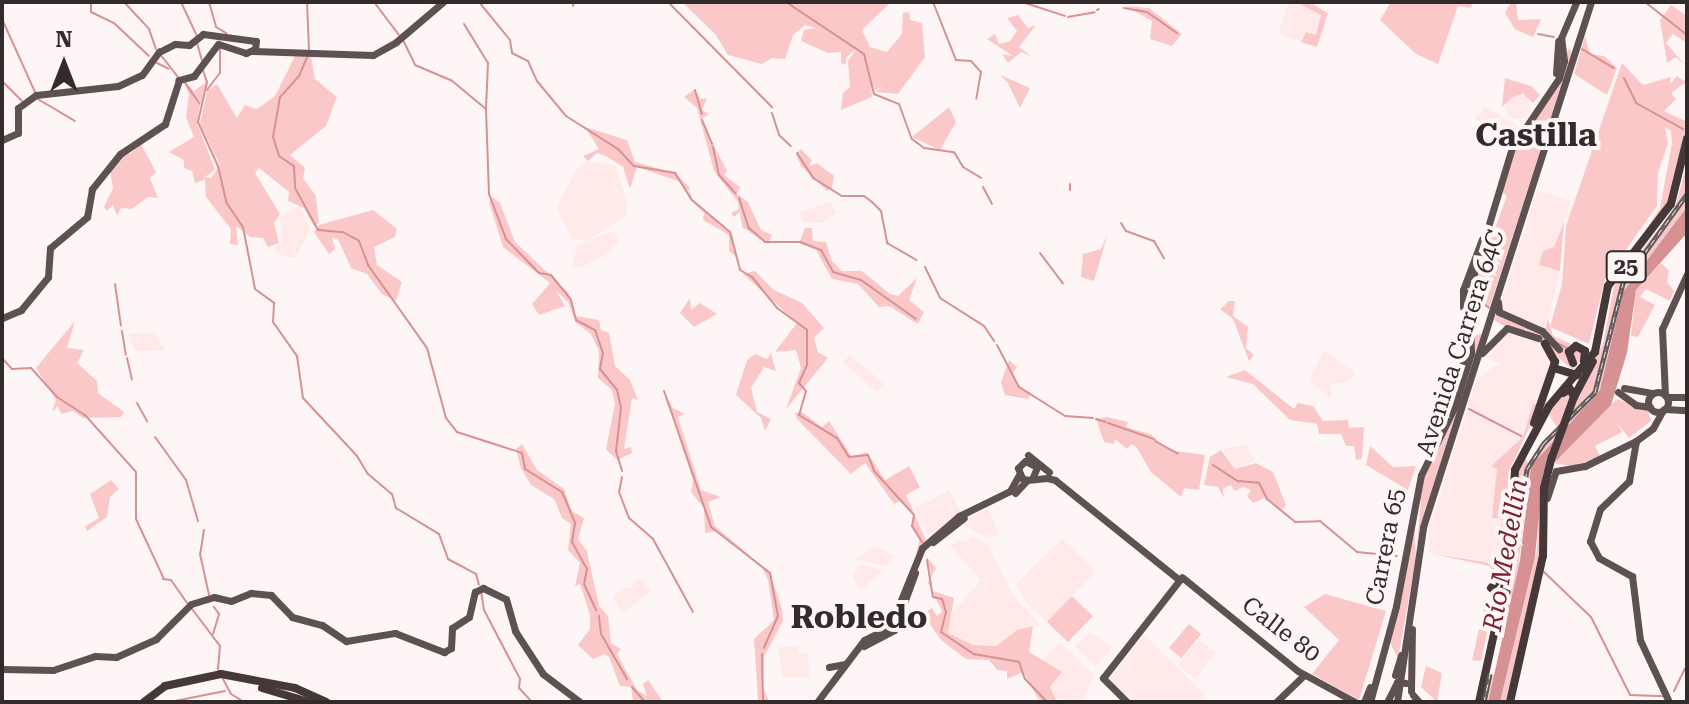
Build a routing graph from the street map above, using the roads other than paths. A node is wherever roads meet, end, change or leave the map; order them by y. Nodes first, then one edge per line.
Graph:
1 (443, 2) edge
2 (1574, 2) edge
3 (1592, 2) edge
4 (1562, 36) junction
5 (1579, 40) junction
6 (253, 51) junction
7 (1563, 51) junction
8 (1573, 57) junction
9 (1561, 60) junction
10 (1687, 139) edge
11 (2, 140) edge
12 (1687, 155) edge
13 (1494, 207) junction
14 (1687, 274) edge
15 (1496, 304) junction
16 (2, 318) edge
17 (1470, 326) junction
18 (1541, 341) joint
19 (1559, 349) dead end
20 (1588, 350) junction
21 (1482, 353) junction
22 (1665, 359) junction
23 (1573, 363) dead end
24 (1555, 368) junction
25 (1460, 373) junction
26 (1577, 375) dead end
27 (1565, 387) junction
28 (1647, 392) junction
29 (1666, 396) junction
30 (1574, 397) junction
31 (1687, 397) edge
32 (1456, 400) junction
33 (1550, 404) junction
34 (1648, 407) junction
35 (1664, 410) junction
36 (1687, 410) edge
37 (1534, 423) junction
38 (1636, 441) junction
39 (1028, 455) dead end
40 (1552, 457) junction
41 (1015, 459) dead end
42 (1037, 467) junction
43 (1563, 468) junction
44 (1049, 472) junction
45 (1019, 475) junction
46 (1029, 480) junction
47 (1059, 483) junction
48 (1017, 487) junction
49 (946, 529) junction
50 (1543, 552) junction
51 (1502, 575) junction
52 (1180, 578) junction
53 (1491, 588) dead end
54 (1171, 589) junction
55 (898, 611) junction
56 (1150, 620) junction
57 (1410, 626) junction
58 (1396, 657) dead end
59 (1381, 663) junction
60 (2, 669) edge
61 (840, 669) junction
62 (1304, 675) junction
63 (1406, 688) edge
64 (1669, 695) edge
65 (305, 698) edge
66 (1125, 699) edge
67 (1511, 700) edge
68 (146, 702) edge
69 (326, 702) edge
70 (580, 702) edge
71 (819, 702) edge
72 (1276, 702) edge
73 (1355, 702) edge
74 (1367, 702) edge
75 (1387, 702) edge
76 (1399, 702) edge
77 (1419, 702) edge
78 (1476, 702) edge

1 - 6 main road
2 - 4 main road, Carrera 65
2 - 9 main road, Carrera 65
3 - 5 main road, Avenida Carrera 64C
3 - 15 main road, Avenida Carrera 64C
4 - 5 main road
4 - 7 main road, Carrera 65
5 - 8 main road, Avenida Carrera 64C
6 - 11 main road
6 - 16 main road
7 - 8 main road
7 - 9 main road, Carrera 65
8 - 15 main road, Avenida Carrera 64C
9 - 13 main road, Carrera 65
9 - 13 main road, Carrera 65
10 - 20 highway, 25
12 - 30 highway, 25
13 - 17 main road, Carrera 65
13 - 25 main road, Carrera 65
14 - 22 main road
15 - 17 main road
15 - 19 main road
15 - 21 main road, Avenida Carrera 64C
15 - 57 main road, Avenida Carrera 64C
17 - 32 main road, Carrera 65
18 - 21 main road
18 - 24 highway
20 - 23 highway
20 - 27 highway
20 - 33 highway
21 - 57 main road, Avenida Carrera 64C
22 - 28 main road
22 - 29 main road
24 - 26 highway, bridge
24 - 27 highway
24 - 37 highway
25 - 32 main road
25 - 74 main road, Carrera 65
27 - 30 highway
27 - 33 highway
27 - 37 highway
28 - 29 main road
28 - 34 main road
28 - 34 main road
29 - 31 main road
29 - 35 main road
30 - 40 highway, 25, bridge
32 - 59 main road, Carrera 65
33 - 78 highway
34 - 35 main road
34 - 38 main road
35 - 36 main road
35 - 38 main road
37 - 51 highway
38 - 43 main road
38 - 64 main road
39 - 44 main road
40 - 43 main road
40 - 50 highway, 25
41 - 48 main road
42 - 44 main road, Calle 80
42 - 45 main road
42 - 46 main road
43 - 50 main road
44 - 52 main road, Calle 80
45 - 46 main road
45 - 48 main road
46 - 47 main road
46 - 48 main road
47 - 48 main road
47 - 52 main road, Calle 80
48 - 49 main road
49 - 55 main road
49 - 55 main road
50 - 67 highway, 25
51 - 53 highway
51 - 78 highway
52 - 54 main road
52 - 54 main road
52 - 56 main road
52 - 62 main road, Calle 80
54 - 56 main road
55 - 61 main road
56 - 66 main road
57 - 63 main road
57 - 63 main road
57 - 76 main road, Avenida Carrera 64C
58 - 59 main road
59 - 74 main road, Carrera 65
60 - 70 main road
61 - 71 main road
61 - 71 main road
62 - 72 main road
62 - 73 main road, Calle 80
63 - 75 main road
63 - 77 main road
65 - 68 highway
65 - 69 highway

